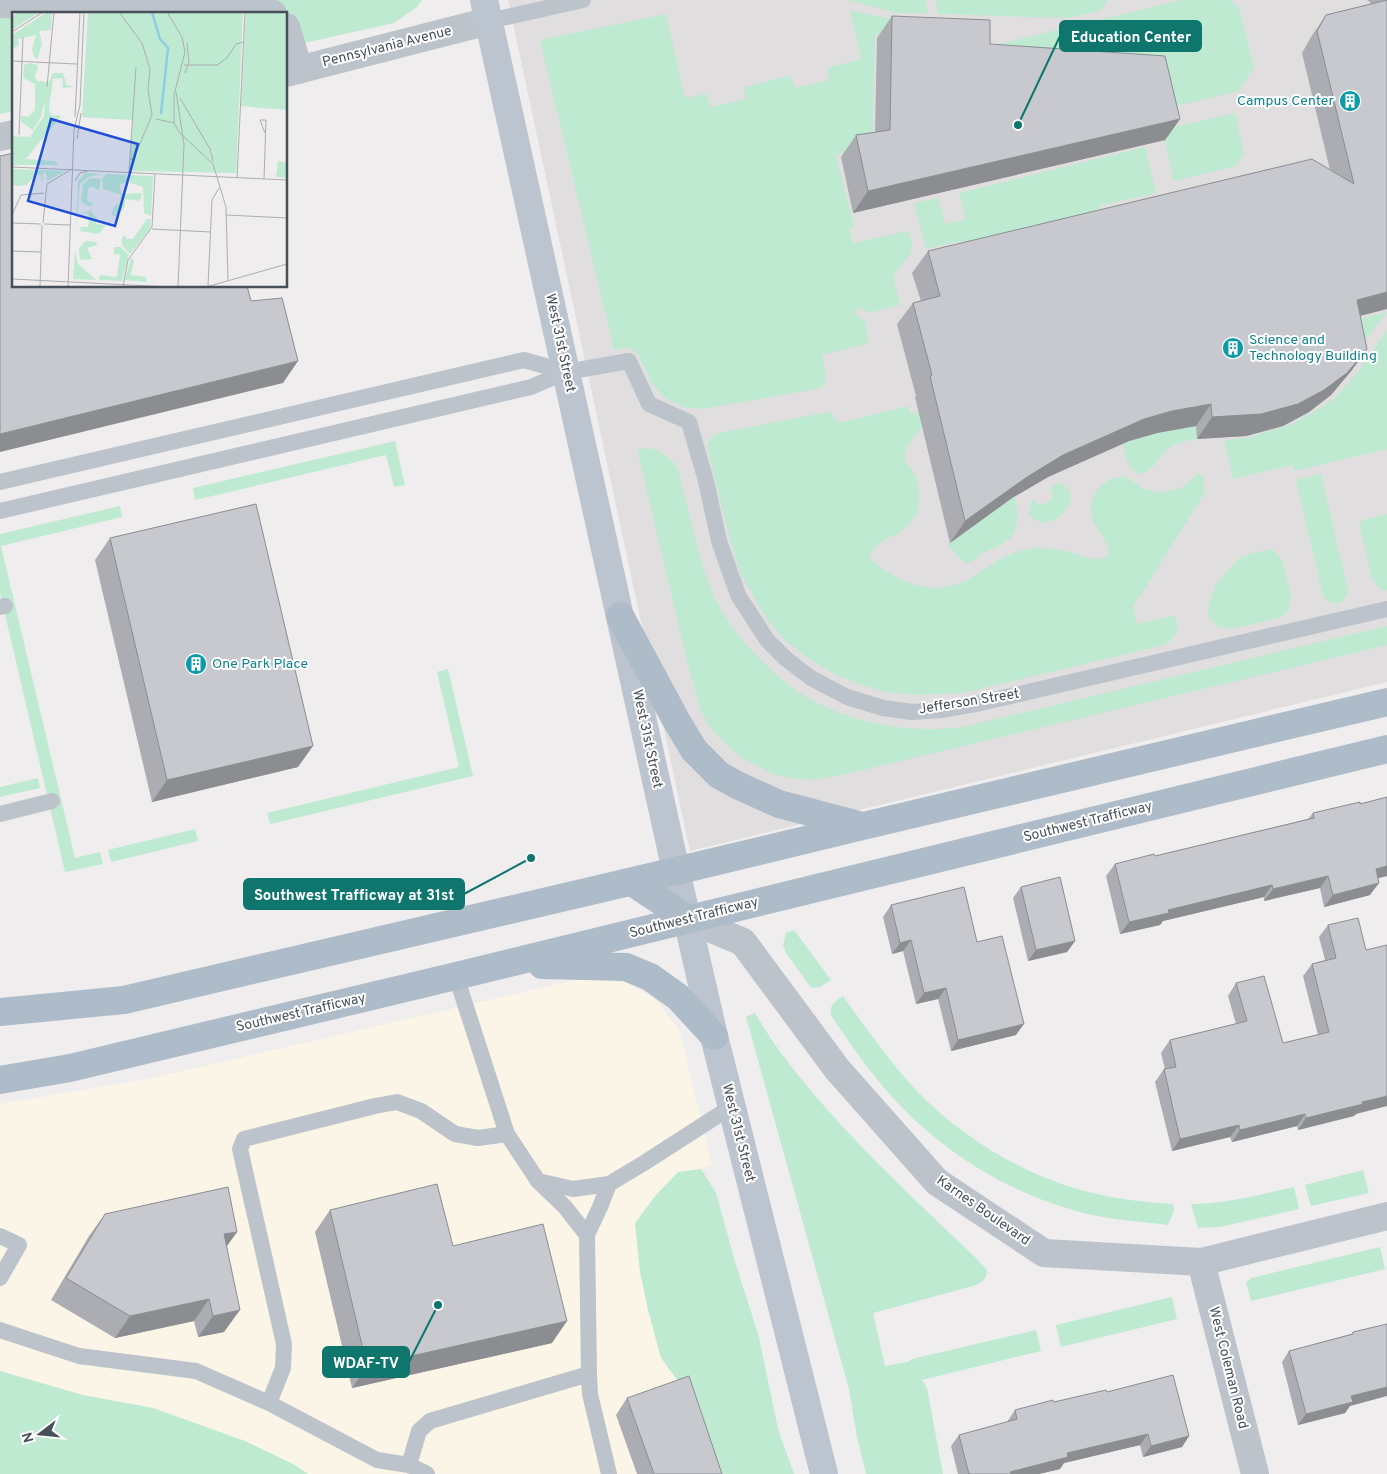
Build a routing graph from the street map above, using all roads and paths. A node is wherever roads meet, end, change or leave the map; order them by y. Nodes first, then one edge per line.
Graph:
1 (583, 0) edge
2 (0, 4) edge
3 (486, 11) edge
4 (266, 12) edge
5 (288, 40) edge
6 (293, 71) edge
7 (566, 372) junction
8 (0, 482) edge
9 (0, 511) edge
10 (1387, 609) edge
11 (620, 616) junction
12 (1387, 702) edge
13 (1387, 749) edge
14 (52, 801) dead end
15 (0, 814) edge
16 (863, 826) junction
17 (676, 872) junction
18 (632, 882) junction
19 (688, 919) junction
20 (503, 965) junction
21 (456, 976) junction
22 (0, 1012) edge
23 (714, 1036) junction
24 (0, 1080) edge
25 (731, 1107) junction
26 (507, 1134) junction
27 (538, 1181) junction
28 (609, 1184) junction
29 (1387, 1216) edge
30 (587, 1235) junction
31 (0, 1236) edge
32 (1201, 1262) junction
33 (0, 1278) edge
34 (0, 1330) edge
35 (589, 1374) junction
36 (269, 1403) junction
37 (409, 1465) junction
38 (426, 1474) edge
39 (609, 1474) edge
40 (824, 1474) edge
41 (1255, 1474) edge

1 - 3 lane
2 - 4 street
3 - 6 street, Pennsylvania Avenue
3 - 7 main road, West 31st Street
5 - 6 street
7 - 8 lane
7 - 9 lane
7 - 10 lane, Jefferson Street
7 - 11 main road, West 31st Street
11 - 16 main road
11 - 17 main road, West 31st Street
12 - 16 main road
13 - 19 main road, Southwest Trafficway
14 - 15 lane
16 - 17 main road
17 - 18 main road
17 - 19 main road, West 31st Street
18 - 19 main road
18 - 22 main road
19 - 20 main road, Southwest Trafficway
19 - 23 main road, West 31st Street
19 - 32 street, Karnes Boulevard
20 - 21 main road, Southwest Trafficway
20 - 23 main road
21 - 24 main road, Southwest Trafficway
21 - 26 lane
23 - 25 main road, West 31st Street
25 - 28 lane
25 - 40 main road, West 31st Street
26 - 27 lane
26 - 36 lane
27 - 28 lane
27 - 30 lane
28 - 30 lane
29 - 32 street, Karnes Boulevard
30 - 35 lane
31 - 33 lane
32 - 41 street, West Coleman Road
34 - 36 lane
35 - 37 lane
35 - 39 lane
36 - 37 lane
37 - 38 lane

